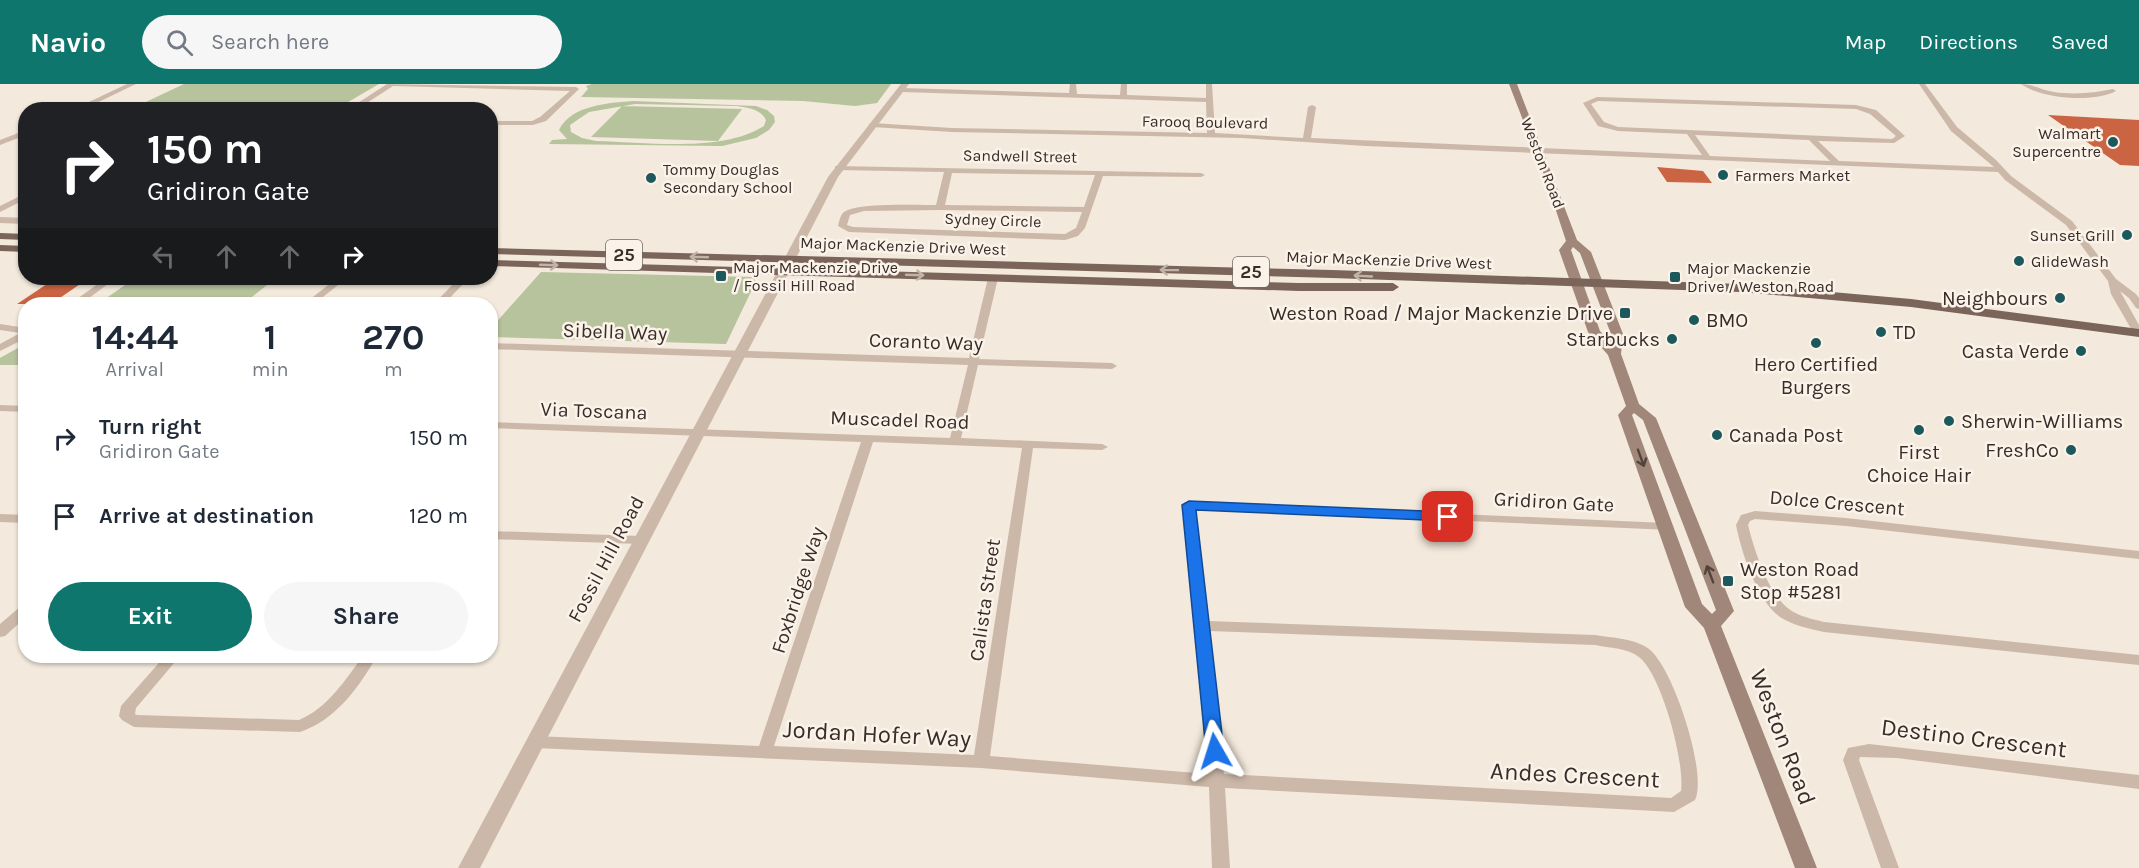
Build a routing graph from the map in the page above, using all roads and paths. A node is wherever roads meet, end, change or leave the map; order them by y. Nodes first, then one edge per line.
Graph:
1 (133, 84) edge
2 (392, 84) edge
3 (976, 84) edge
4 (1073, 84) edge
5 (1124, 84) edge
6 (1209, 84) edge
7 (1513, 84) edge
8 (1922, 84) edge
9 (2024, 84) edge
10 (903, 87) edge
11 (2113, 91) dead end
12 (973, 94) junction
13 (1073, 96) junction
14 (1123, 97) junction
15 (1210, 100) junction
16 (93, 102) edge
17 (363, 102) edge
18 (1312, 107) dead end
19 (498, 123) edge
20 (872, 125) junction
21 (1689, 132) junction
22 (18, 135) edge
23 (1211, 135) junction
24 (1811, 138) junction
25 (1307, 139) junction
26 (3, 142) edge
27 (1537, 149) junction
28 (1707, 157) junction
29 (1837, 163) junction
30 (838, 168) junction
31 (949, 170) junction
32 (2001, 170) junction
33 (1100, 173) junction
34 (1201, 175) dead end
35 (18, 199) edge
36 (940, 207) junction
37 (0, 209) edge
38 (1087, 210) junction
39 (0, 220) edge
40 (18, 221) edge
41 (0, 236) edge
42 (18, 237) edge
43 (1572, 241) junction
44 (0, 248) edge
45 (18, 249) edge
46 (498, 251) edge
47 (790, 260) junction
48 (498, 263) edge
49 (783, 272) junction
50 (2113, 281) junction
51 (992, 282) junction
52 (101, 285) edge
53 (333, 285) edge
54 (457, 285) edge
55 (1579, 287) junction
56 (1599, 288) junction
57 (85, 297) edge
58 (318, 297) edge
59 (446, 297) edge
60 (2139, 306) edge
61 (0, 327) edge
62 (18, 331) edge
63 (2139, 336) edge
64 (18, 338) edge
65 (498, 346) edge
66 (0, 348) edge
67 (738, 354) junction
68 (1614, 354) junction
69 (973, 361) junction
70 (1112, 366) dead end
71 (1633, 406) junction
72 (0, 408) edge
73 (18, 408) edge
74 (498, 424) edge
75 (697, 433) junction
76 (868, 439) junction
77 (955, 441) junction
78 (1028, 444) junction
79 (1102, 447) dead end
80 (0, 518) edge
81 (18, 519) edge
82 (1666, 527) junction
83 (498, 535) edge
84 (641, 540) junction
85 (2139, 555) edge
86 (18, 616) edge
87 (1712, 625) junction
88 (1200, 626) junction
89 (0, 632) edge
90 (2139, 660) edge
91 (167, 663) edge
92 (365, 663) edge
93 (536, 742) junction
94 (764, 753) junction
95 (981, 762) junction
96 (1216, 780) junction
97 (2139, 782) edge
98 (469, 868) edge
99 (1221, 868) edge
100 (1806, 868) edge
101 (1890, 868) edge

1 - 16 street
2 - 17 street
2 - 19 street
3 - 12 street
4 - 13 street
5 - 14 street
6 - 15 street
7 - 27 main road, Weston Road
8 - 32 street
9 - 11 street
10 - 12 street
10 - 20 street, Fossil Hill Road
12 - 13 street
13 - 14 street
14 - 15 street
15 - 23 street
18 - 25 street
20 - 23 street, Farooq Boulevard
20 - 30 street, Fossil Hill Road
21 - 24 street
21 - 24 street
21 - 28 street
22 - 26 street
23 - 25 street, Farooq Boulevard
24 - 29 street
25 - 27 street, Farooq Boulevard
27 - 28 street, Farooq Boulevard
27 - 43 main road, Weston Road
28 - 29 street, Farooq Boulevard
29 - 32 street, Farooq Boulevard
30 - 31 street, Sandwell Street
30 - 47 street, Fossil Hill Road
31 - 33 street, Sandwell Street
31 - 36 street, Sydney Circle
32 - 50 street
33 - 34 street, Sandwell Street
33 - 38 street
35 - 37 street
36 - 38 street, Sydney Circle
36 - 38 street, Sydney Circle
39 - 40 street
41 - 42 main road
43 - 55 main road, Weston Road
43 - 56 main road, Weston Road
44 - 45 main road
47 -> 46 main road, Major MacKenzie Drive West / 25
47 - 49 street, Fossil Hill Road
55 -> 47 main road, Major MacKenzie Drive West / 25
48 -> 49 main road, Major MacKenzie Drive West / 25
49 -> 51 main road, Major MacKenzie Drive West / 25
49 - 67 street, Fossil Hill Road
50 - 60 street
50 - 63 street
51 - 55 main road, Major MacKenzie Drive West / 25
51 - 69 street
52 - 57 street
53 - 58 street
54 - 59 street
55 - 56 main road, Major MacKenzie Drive West / 25
55 - 68 main road, Weston Road
56 - 63 main road, Major MacKenzie Drive West / 25
56 - 68 main road, Weston Road
61 - 62 street
64 - 66 street
65 - 67 street, Sibella Way
67 - 69 street, Coranto Way
67 - 75 street, Fossil Hill Road
68 - 71 main road, Weston Road
69 - 70 street, Coranto Way
69 - 77 street
71 -> 82 main road, Weston Road
87 -> 71 main road, Weston Road
72 - 73 street
74 - 75 street, Via Toscana
75 - 76 street, Muscadel Road
75 - 84 street, Fossil Hill Road
76 - 77 street, Muscadel Road
76 - 94 street, Foxbridge Way
77 - 78 street, Muscadel Road
78 - 79 street, Muscadel Road
78 - 95 street, Calista Street
80 - 81 street
82 - 87 main road, Weston Road
82 - 88 street, Gridiron Gate
83 - 84 street
84 - 93 street, Fossil Hill Road
85 - 90 street, Dolce Crescent
86 - 89 street
87 - 100 main road, Weston Road
88 - 96 street
88 - 96 street, Andes Crescent
91 - 92 street
93 - 94 street, Jordan Hofer Way
93 - 98 street, Fossil Hill Road
94 - 95 street, Jordan Hofer Way
95 - 96 street, Jordan Hofer Way
96 - 99 street
97 - 101 street, Destino Crescent

